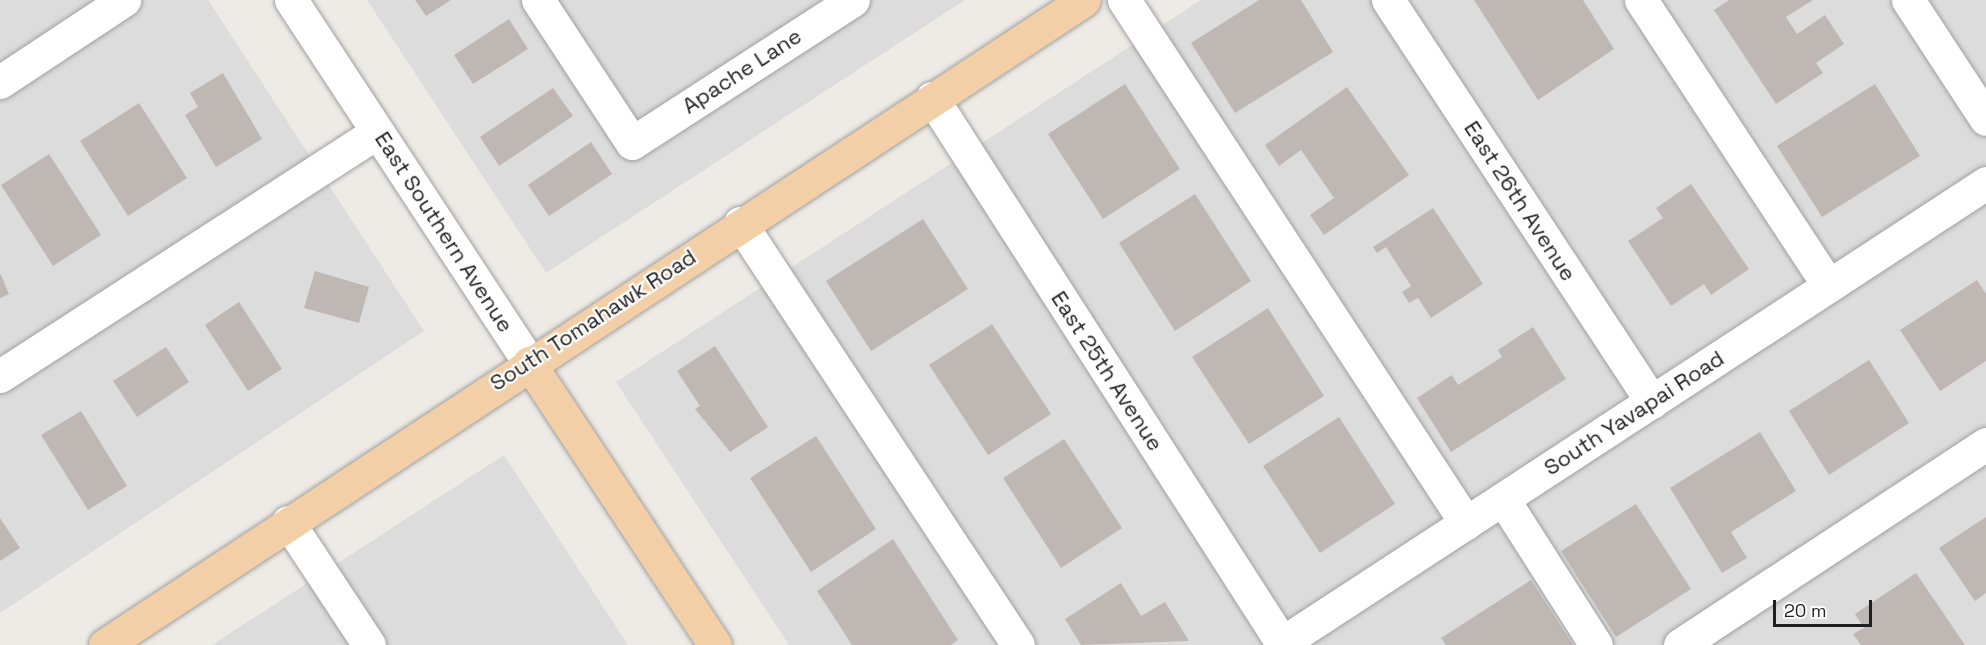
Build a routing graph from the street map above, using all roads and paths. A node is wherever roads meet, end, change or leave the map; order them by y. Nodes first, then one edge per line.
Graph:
1 (124, 0) edge
2 (291, 0) edge
3 (538, 0) edge
4 (853, 0) edge
5 (1084, 0) edge
6 (1124, 0) edge
7 (1388, 0) edge
8 (1641, 0) edge
9 (1908, 0) edge
10 (0, 82) edge
11 (932, 98) junction
12 (1986, 119) edge
13 (377, 132) junction
14 (1986, 183) edge
15 (740, 223) junction
16 (1829, 286) junction
17 (529, 363) junction
18 (0, 376) edge
19 (1652, 402) junction
20 (1986, 444) edge
21 (1503, 499) junction
22 (288, 522) junction
23 (1466, 524) junction
24 (1282, 644) joint
25 (105, 645) edge
26 (369, 645) edge
27 (715, 645) edge
28 (1018, 645) edge
29 (1596, 645) edge
30 (1680, 645) edge

1 - 10 street
2 - 13 street, East Southern Avenue
3 - 4 street, Apache Lane
5 - 11 main road, South Tomahawk Road
6 - 23 street
7 - 19 street, East 26th Avenue
8 - 16 street
9 - 12 street
11 - 15 main road, South Tomahawk Road
11 - 24 street, East 25th Avenue
13 - 17 street, East Southern Avenue
13 - 18 street
14 - 16 street, South Yavapai Road
15 - 17 main road, South Tomahawk Road
15 - 28 street
16 - 19 street, South Yavapai Road
17 - 22 main road, South Tomahawk Road
17 - 27 main road, East Southern Avenue
19 - 21 street, South Yavapai Road
20 - 30 street
21 - 23 street, South Yavapai Road
21 - 29 street
22 - 25 main road, South Tomahawk Road
22 - 26 street
23 - 24 street, South Yavapai Road

